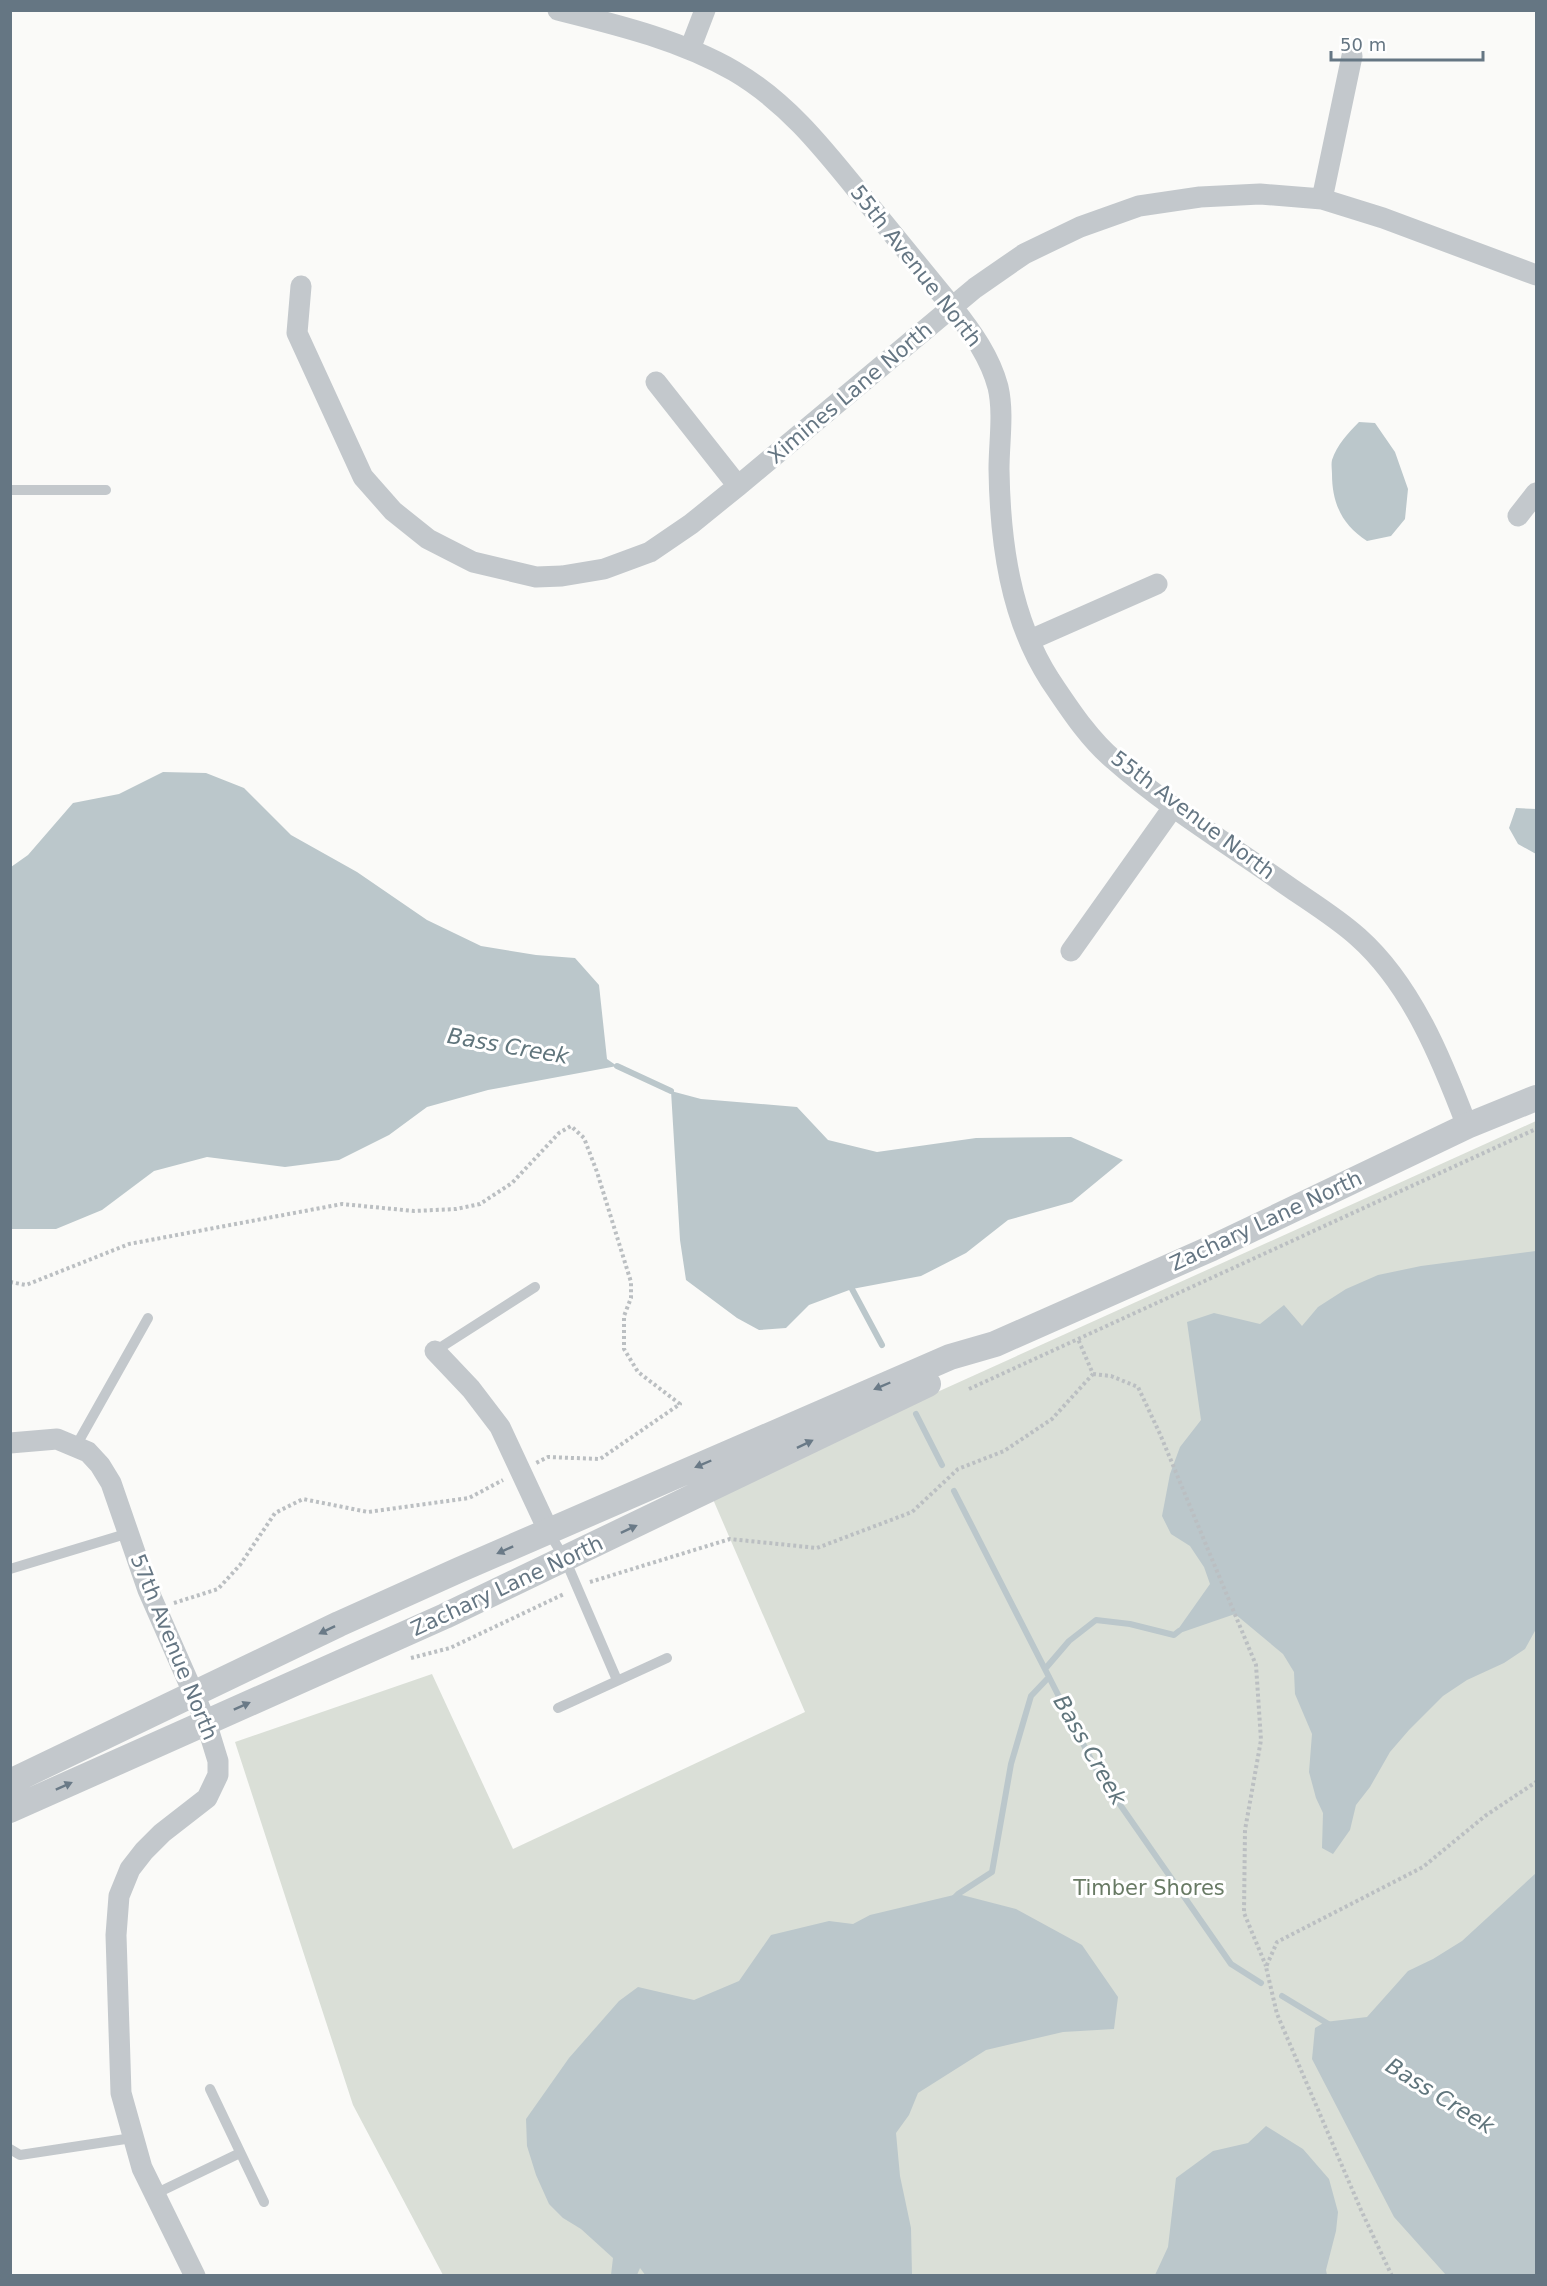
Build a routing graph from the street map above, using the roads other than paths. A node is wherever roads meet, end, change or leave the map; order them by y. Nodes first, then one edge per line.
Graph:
1 (558, 10) edge
2 (705, 10) edge
3 (690, 49) junction
4 (1352, 56) dead end
5 (1322, 200) junction
6 (1536, 275) edge
7 (301, 286) dead end
8 (953, 308) junction
9 (656, 382) dead end
10 (738, 486) junction
11 (10, 490) edge
12 (106, 490) dead end
13 (1536, 492) edge
14 (1518, 516) dead end
15 (1157, 584) dead end
16 (1030, 640) junction
17 (1174, 806) junction
18 (1071, 951) dead end
19 (1536, 1098) edge
20 (1467, 1126) junction
21 (535, 1287) dead end
22 (148, 1318) dead end
23 (995, 1344) junction
24 (435, 1351) joint
25 (10, 1443) edge
26 (76, 1446) junction
27 (548, 1530) junction
28 (129, 1533) junction
29 (565, 1559) junction
30 (10, 1569) edge
31 (667, 1658) dead end
32 (617, 1680) junction
33 (194, 1695) junction
34 (558, 1708) dead end
35 (206, 1722) junction
36 (10, 1782) edge
37 (10, 1810) edge
38 (210, 2089) dead end
39 (132, 2138) junction
40 (10, 2149) edge
41 (240, 2153) junction
42 (155, 2194) junction
43 (264, 2202) dead end
44 (195, 2276) edge

1 - 3 street, 55th Avenue North
2 - 3 street
3 - 8 street, 55th Avenue North
4 - 5 street
5 - 6 street, Ximines Lane North
5 - 8 street, Ximines Lane North
7 - 10 street, Ximines Lane North
8 - 10 street, Ximines Lane North
8 - 16 street, 55th Avenue North
9 - 10 street
11 - 12 lane
13 - 14 street
15 - 16 street
16 - 17 street, 55th Avenue North
17 - 18 street
17 - 20 street, 55th Avenue North
19 - 20 street, Zachary Lane North
20 - 23 street, Zachary Lane North
21 - 24 lane
22 - 26 lane
23 -> 27 street, Zachary Lane North
29 -> 23 street, Zachary Lane North
24 - 27 street
25 - 26 street, 57th Avenue North
26 - 28 street, 57th Avenue North
27 - 29 lane
27 -> 33 street, Zachary Lane North
28 - 30 lane
28 - 33 street, 57th Avenue North
29 - 32 lane
35 -> 29 street, Zachary Lane North
31 - 32 lane
32 - 34 lane
33 - 35 street, 57th Avenue North
33 - 36 street, Zachary Lane North
37 -> 35 street, Zachary Lane North
35 - 39 street, 57th Avenue North
38 - 41 lane
39 - 40 lane
39 - 42 street, 57th Avenue North
41 - 42 lane
41 - 43 lane
42 - 44 street, 57th Avenue North

